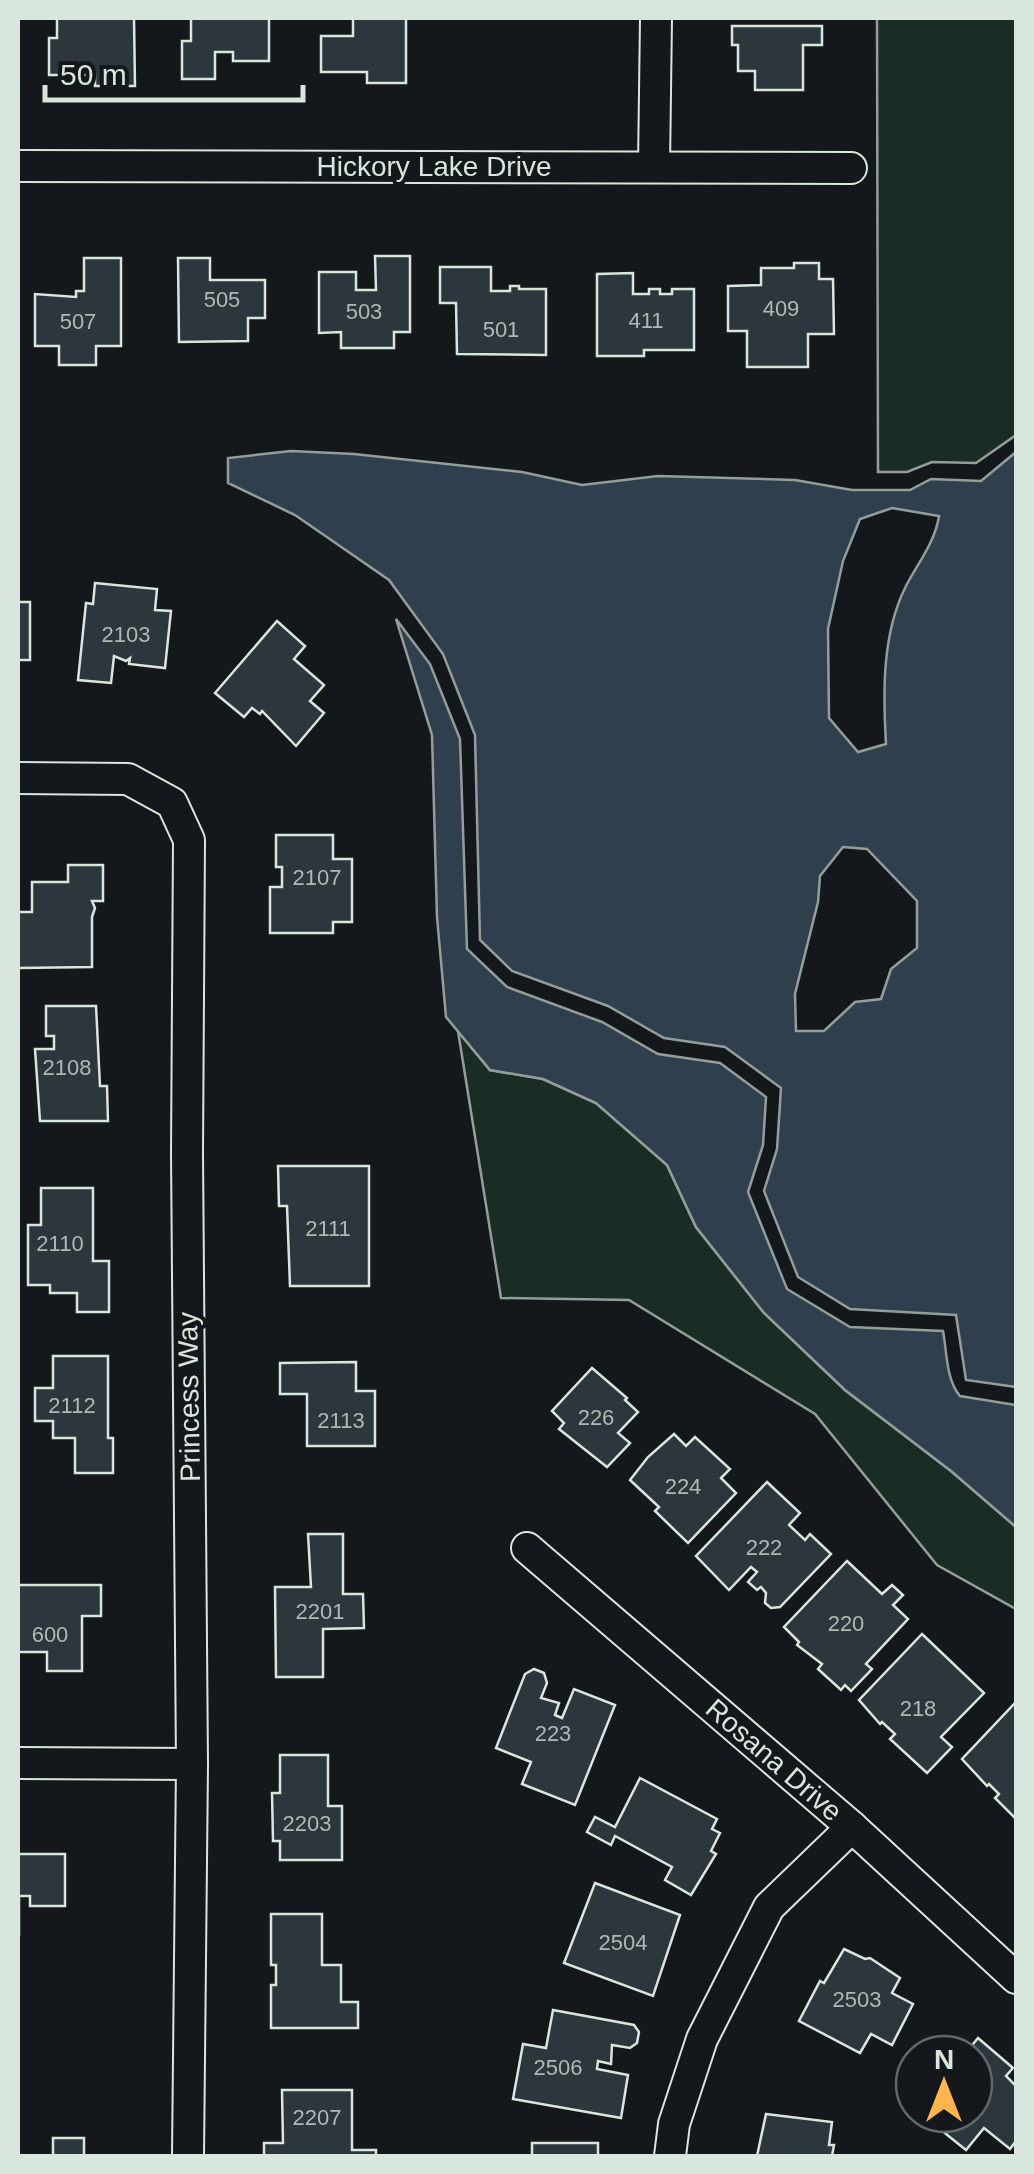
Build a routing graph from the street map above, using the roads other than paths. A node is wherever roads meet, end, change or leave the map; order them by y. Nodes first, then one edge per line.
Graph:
1 (656, 18) edge
2 (18, 166) edge
3 (654, 166) junction
4 (851, 168) dead end
5 (18, 778) edge
6 (527, 1548) dead end
7 (18, 1763) edge
8 (192, 1764) junction
9 (852, 1827) junction
10 (1016, 1978) edge
11 (188, 2156) edge
12 (670, 2156) edge

1 - 3 street
2 - 3 street, Hickory Lake Drive
3 - 4 street, Hickory Lake Drive
5 - 8 street, Princess Way
6 - 9 street, Rosana Drive
7 - 8 street
8 - 11 street, Princess Way
9 - 10 street, Rosana Drive
9 - 12 street

